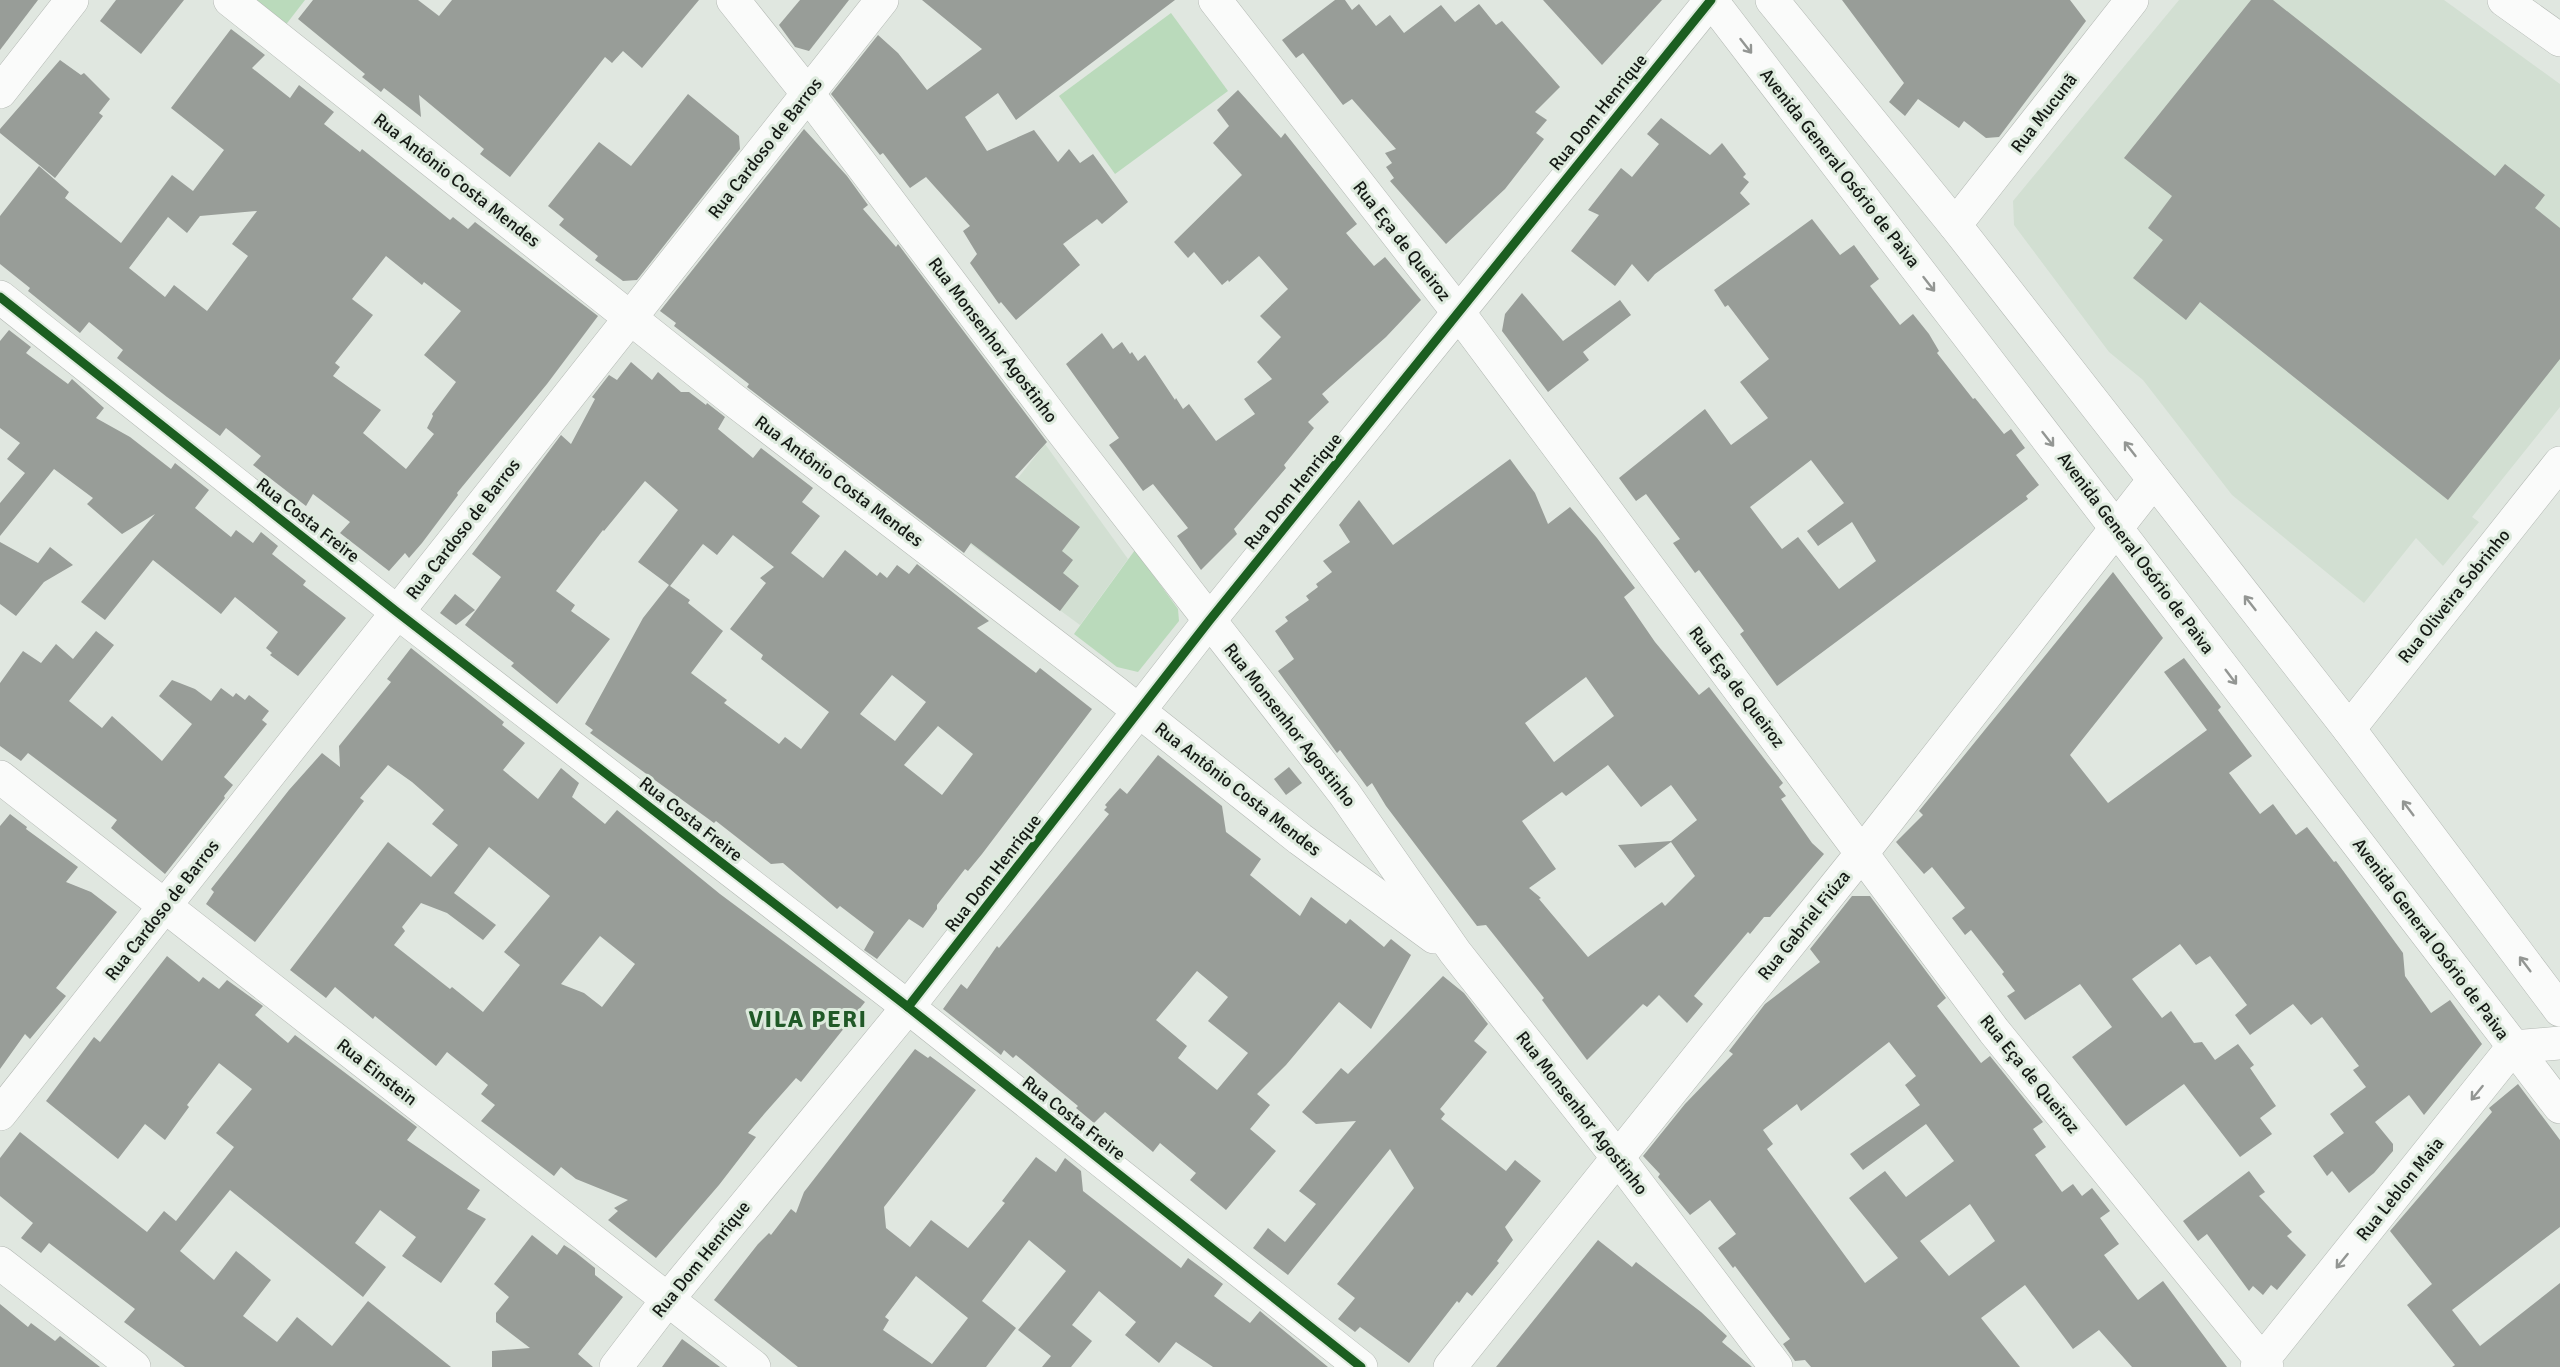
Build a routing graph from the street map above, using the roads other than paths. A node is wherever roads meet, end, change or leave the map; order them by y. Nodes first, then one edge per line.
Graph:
1 (72, 0) edge
2 (230, 0) edge
3 (733, 0) edge
4 (882, 0) edge
5 (1215, 0) edge
6 (1711, 0) edge
7 (1772, 0) edge
8 (2132, 0) edge
9 (2504, 0) edge
10 (2560, 40) edge
11 (0, 92) edge
12 (808, 94) junction
13 (1955, 225) junction
14 (0, 297) edge
15 (1458, 312) junction
16 (630, 318) junction
17 (2560, 464) edge
18 (2154, 480) junction
19 (2115, 526) junction
20 (397, 612) junction
21 (1209, 621) junction
22 (1140, 711) junction
23 (2349, 729) junction
24 (0, 777) edge
25 (1862, 854) junction
26 (165, 906) junction
27 (1455, 952) junction
28 (908, 1007) junction
29 (2560, 1010) edge
30 (2560, 1043) edge
31 (2513, 1047) junction
32 (2560, 1107) edge
33 (0, 1114) edge
34 (1618, 1158) junction
35 (0, 1263) edge
36 (668, 1299) junction
37 (2262, 1365) edge
38 (134, 1367) edge
39 (616, 1367) edge
40 (754, 1367) edge
41 (1361, 1367) edge
42 (1450, 1367) edge
43 (1776, 1367) edge

1 - 11 street
2 - 16 street, Rua Antônio Costa Mendes
3 - 12 street, Rua Monsenhor Agostinho
4 - 12 street, Rua Cardoso de Barros
5 - 15 street, Rua Eça de Queiroz
6 - 15 street, Rua Dom Henrique
6 -> 19 street, Avenida General Osório de Paiva
7 - 13 street
8 - 13 street, Rua Mucunã
9 - 10 street
12 - 16 street, Rua Cardoso de Barros
12 - 21 street, Rua Monsenhor Agostinho
18 -> 13 street
14 - 20 street, Rua Costa Freire
15 - 21 street, Rua Dom Henrique
15 - 25 street, Rua Eça de Queiroz
16 - 20 street, Rua Cardoso de Barros
16 - 22 street, Rua Antônio Costa Mendes
17 - 23 street, Rua Oliveira Sobrinho
18 - 19 street, Rua Gabriel Fiúza
23 -> 18 street
19 - 25 street, Rua Gabriel Fiúza
19 -> 31 street, Avenida General Osório de Paiva
20 - 26 street, Rua Cardoso de Barros
20 - 28 street, Rua Costa Freire
21 - 22 street, Rua Dom Henrique
21 - 27 street, Rua Monsenhor Agostinho
22 - 27 street, Rua Antônio Costa Mendes
22 - 28 street, Rua Dom Henrique
29 -> 23 street
24 - 26 street, Rua Einstein
25 - 34 street, Rua Gabriel Fiúza
25 - 37 street, Rua Eça de Queiroz
26 - 33 street, Rua Cardoso de Barros
26 - 36 street, Rua Einstein
27 - 34 street, Rua Monsenhor Agostinho
28 - 36 street, Rua Dom Henrique
28 - 41 street, Rua Costa Freire
30 - 31 street
31 - 32 street, Avenida General Osório de Paiva
31 -> 37 street, Rua Leblon Maia
34 - 42 street, Rua Gabriel Fiúza
34 - 43 street, Rua Monsenhor Agostinho
35 - 38 street
36 - 39 street, Rua Dom Henrique
36 - 40 street, Rua Einstein

